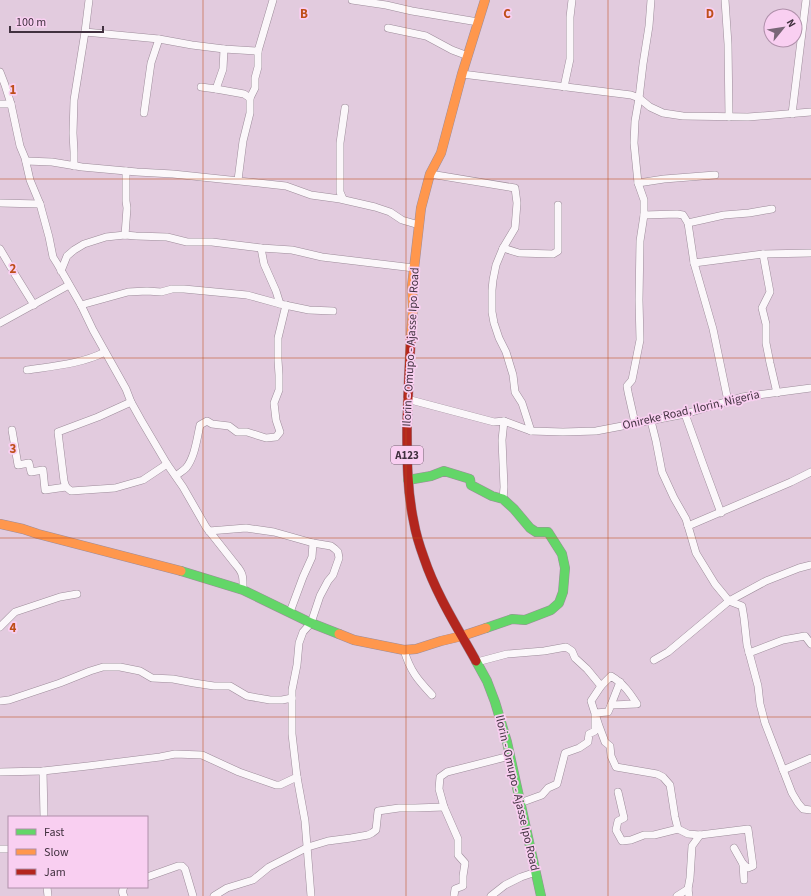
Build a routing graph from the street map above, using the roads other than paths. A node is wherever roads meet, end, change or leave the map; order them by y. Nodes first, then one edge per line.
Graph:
1 (89, 0) edge
2 (273, 0) edge
3 (352, 0) edge
4 (485, 0) edge
5 (572, 0) edge
6 (650, 0) edge
7 (725, 0) edge
8 (806, 0) edge
9 (386, 2) edge
10 (478, 22) junction
11 (388, 28) dead end
12 (85, 32) junction
13 (159, 39) junction
14 (224, 49) junction
15 (258, 51) junction
16 (468, 56) junction
17 (0, 72) edge
18 (462, 74) junction
19 (201, 87) dead end
20 (564, 87) junction
21 (216, 89) junction
22 (250, 98) junction
23 (639, 98) junction
24 (0, 104) edge
25 (11, 104) junction
26 (345, 108) dead end
27 (811, 112) edge
28 (144, 113) dead end
29 (792, 114) junction
30 (729, 117) junction
31 (26, 161) junction
32 (74, 166) junction
33 (126, 171) junction
34 (430, 174) junction
35 (715, 175) dead end
36 (238, 180) junction
37 (638, 182) junction
38 (343, 199) junction
39 (0, 203) edge
40 (40, 204) junction
41 (558, 205) dead end
42 (772, 209) dead end
43 (644, 215) junction
44 (688, 222) junction
45 (419, 226) junction
46 (125, 235) junction
47 (261, 248) junction
48 (503, 248) junction
49 (0, 249) edge
50 (811, 253) edge
51 (763, 254) junction
52 (694, 263) junction
53 (414, 268) junction
54 (61, 271) junction
55 (69, 285) junction
56 (34, 305) junction
57 (81, 305) junction
58 (283, 305) junction
59 (333, 311) dead end
60 (0, 323) edge
61 (106, 352) junction
62 (27, 370) dead end
63 (811, 388) edge
64 (777, 393) junction
65 (408, 399) junction
66 (728, 401) junction
67 (131, 402) junction
68 (685, 414) junction
69 (504, 421) junction
70 (651, 421) junction
71 (635, 423) junction
72 (12, 430) dead end
73 (531, 431) junction
74 (167, 464) junction
75 (811, 472) edge
76 (176, 476) junction
77 (408, 480) junction
78 (66, 487) junction
79 (503, 499) junction
80 (721, 513) junction
81 (0, 524) edge
82 (688, 526) junction
83 (209, 531) junction
84 (313, 543) junction
85 (811, 565) edge
86 (243, 590) junction
87 (77, 594) dead end
88 (729, 601) junction
89 (290, 612) junction
90 (311, 623) junction
91 (0, 627) edge
92 (462, 636) junction
93 (811, 644) edge
94 (404, 650) junction
95 (749, 653) junction
96 (654, 660) dead end
97 (477, 662) junction
98 (620, 682) junction
99 (601, 686) junction
100 (432, 695) dead end
101 (292, 698) junction
102 (0, 701) edge
103 (611, 704) junction
104 (595, 713) junction
105 (510, 756) junction
106 (811, 758) edge
107 (783, 770) junction
108 (43, 771) junction
109 (0, 772) edge
110 (297, 777) junction
111 (618, 792) dead end
112 (520, 803) junction
113 (444, 807) junction
114 (811, 810) edge
115 (44, 816) edge
116 (678, 829) junction
117 (700, 835) junction
118 (308, 847) junction
119 (734, 848) dead end
120 (744, 864) junction
121 (536, 872) junction
122 (148, 877) edge
123 (744, 880) dead end
124 (227, 888) junction
125 (689, 893) edge
126 (193, 896) edge
127 (214, 896) edge
128 (228, 896) edge
129 (311, 896) edge
130 (454, 896) edge
131 (491, 896) edge
132 (541, 896) edge
133 (677, 896) edge

1 - 12 street
2 - 15 street
3 - 9 street
4 - 10 main road, Ilorin - Omupo - Ajasse Ipo Road / A123
5 - 20 street
6 - 23 street
7 - 30 street
8 - 29 street
9 - 10 street
10 - 16 main road, Ilorin - Omupo - Ajasse Ipo Road / A123
11 - 16 street
12 - 13 street
12 - 32 street
13 - 14 street
13 - 28 street
14 - 15 street
14 - 21 street
15 - 22 street
16 - 18 main road, Ilorin - Omupo - Ajasse Ipo Road / A123
17 - 25 street
18 - 20 street
18 - 34 main road, Ilorin - Omupo - Ajasse Ipo Road / A123
19 - 21 street
20 - 23 street
21 - 22 street
22 - 36 street
23 - 30 street
23 - 37 street
24 - 25 street
25 - 31 street
26 - 38 street
27 - 29 street
29 - 30 street
31 - 32 street
31 - 40 street
32 - 33 street
33 - 36 street
33 - 46 street
34 - 45 main road, Ilorin - Omupo - Ajasse Ipo Road / A123
34 - 48 street
35 - 37 street
36 - 38 street
37 - 43 street
38 - 45 street
39 - 40 street
40 - 54 street
41 - 48 street
42 - 44 street
43 - 44 street
43 - 71 street
44 - 52 street
45 - 53 main road, Ilorin - Omupo - Ajasse Ipo Road / A123
46 - 47 street
46 - 54 street
47 - 53 street
47 - 58 street
48 - 73 street
49 - 56 street
50 - 51 street
51 - 52 street
51 - 64 street
52 - 66 street
53 - 65 main road, Ilorin - Omupo - Ajasse Ipo Road / A123
54 - 55 street
55 - 56 street
55 - 57 street
56 - 60 street
57 - 58 street
57 - 61 street
58 - 59 street
58 - 76 street
61 - 62 street
61 - 67 street
63 - 64 street, Onireke Road, Ilorin, Nigeria
64 - 66 street, Onireke Road, Ilorin, Nigeria
65 - 69 street, Onireke Road, Ilorin, Nigeria
65 - 77 main road, Ilorin - Omupo - Ajasse Ipo Road / A123
66 - 68 street, Onireke Road, Ilorin, Nigeria
67 - 74 street
67 - 78 street
68 - 70 street, Onireke Road, Ilorin, Nigeria
68 - 80 street
69 - 73 street, Onireke Road, Ilorin, Nigeria
69 - 79 street
70 - 71 street, Onireke Road, Ilorin, Nigeria
70 - 82 street
71 - 73 street, Onireke Road, Ilorin, Nigeria
72 - 78 street
74 - 76 street
74 - 78 street
75 - 80 street
76 - 83 street
77 - 79 main road
77 - 92 main road, Ilorin - Omupo - Ajasse Ipo Road / A123
79 - 92 main road
80 - 82 street
81 - 86 main road
82 - 88 street
83 - 84 street
83 - 86 street
84 - 89 street
84 - 90 street
85 - 88 street
86 - 89 main road
87 - 91 street
88 - 95 street
88 - 96 street
89 - 90 main road
90 - 94 main road
90 - 101 street
92 - 94 main road
92 - 97 main road, Ilorin - Omupo - Ajasse Ipo Road / A123
93 - 95 street
94 - 100 street
95 - 107 street
97 - 99 street
97 - 105 main road, Ilorin - Omupo - Ajasse Ipo Road / A123
98 - 99 street
98 - 103 street
98 - 103 street
99 - 104 street
101 - 102 street
101 - 110 street
103 - 104 street
104 - 112 street
104 - 116 street
105 - 112 main road, Ilorin - Omupo - Ajasse Ipo Road / A123
105 - 113 street
106 - 107 street
107 - 114 street
108 - 109 street
108 - 110 street
108 - 115 street
110 - 118 street
111 - 116 street
112 - 121 main road, Ilorin - Omupo - Ajasse Ipo Road / A123
113 - 118 street
113 - 130 street
116 - 117 street
117 - 120 street
117 - 125 street
118 - 124 street
118 - 129 street
119 - 120 street
120 - 123 street
121 - 131 street
121 - 132 main road, Ilorin - Omupo - Ajasse Ipo Road / A123
122 - 126 street
124 - 127 street
124 - 128 street
125 - 133 street

